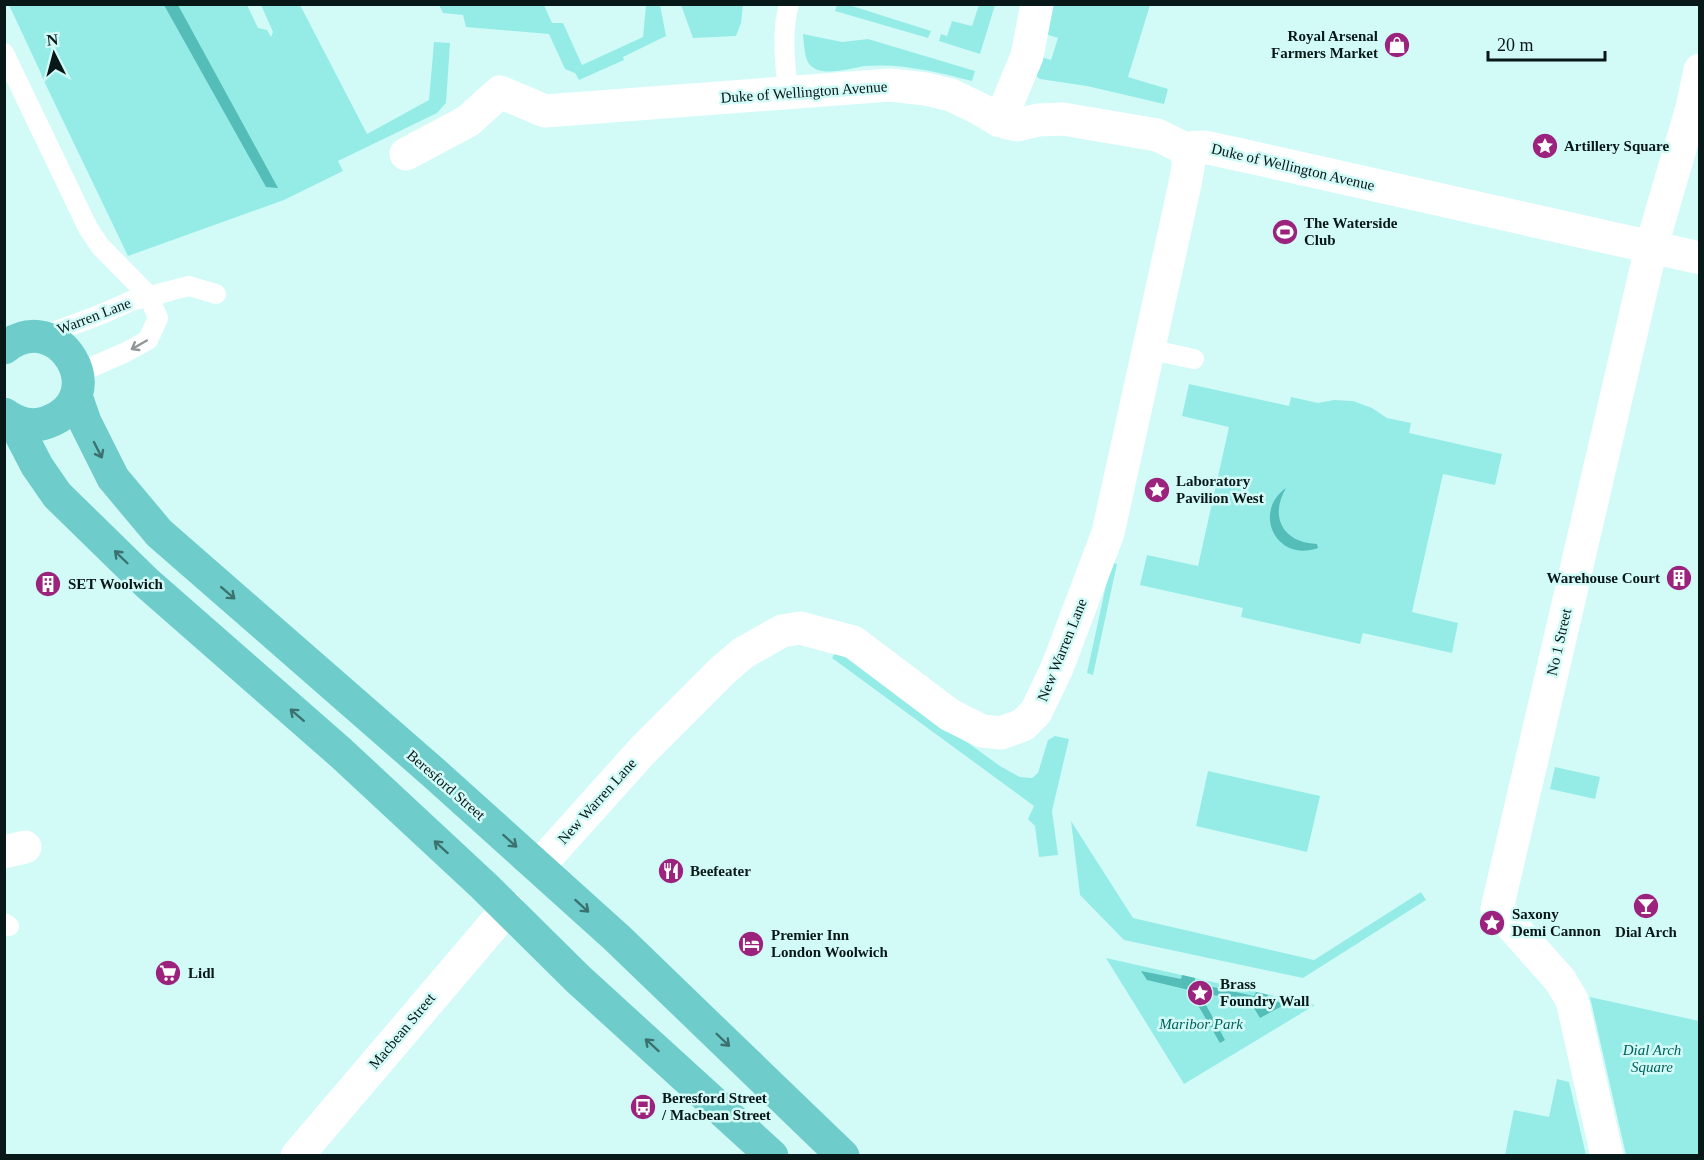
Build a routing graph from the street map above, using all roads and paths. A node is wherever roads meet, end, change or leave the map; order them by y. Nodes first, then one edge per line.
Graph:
1 (789, 4) edge
2 (1036, 4) edge
3 (4, 53) edge
4 (1700, 70) edge
5 (788, 92) junction
6 (1000, 121) junction
7 (1184, 148) junction
8 (406, 154) dead end
9 (1651, 248) junction
10 (1700, 258) edge
11 (216, 294) dead end
12 (149, 296) junction
13 (19, 337) edge
14 (1148, 349) junction
15 (1194, 359) dead end
16 (77, 385) junction
17 (9, 417) edge
18 (538, 867) junction
19 (508, 908) junction
20 (297, 1155) edge
21 (772, 1155) edge
22 (843, 1155) edge
23 (1607, 1155) edge

1 - 5 lane
2 - 6 street
3 - 12 lane
4 - 9 street, No 1 Street
5 - 6 street, Duke of Wellington Avenue
5 - 8 street, Duke of Wellington Avenue
6 - 7 street, Duke of Wellington Avenue
7 - 9 street, Duke of Wellington Avenue
7 - 14 street, New Warren Lane
9 - 10 street, Duke of Wellington Avenue
9 - 23 street, No 1 Street
11 - 12 lane, Warren Lane
12 - 13 lane, Warren Lane
12 -> 16 lane, Warren Lane
13 - 16 main road, Beresford Street
14 - 15 lane
14 - 18 street, New Warren Lane
16 - 17 main road
16 -> 18 main road, Beresford Street
19 -> 17 main road
18 - 19 main road
18 -> 22 main road, Beresford Street
19 - 20 street, Macbean Street
21 -> 19 main road

